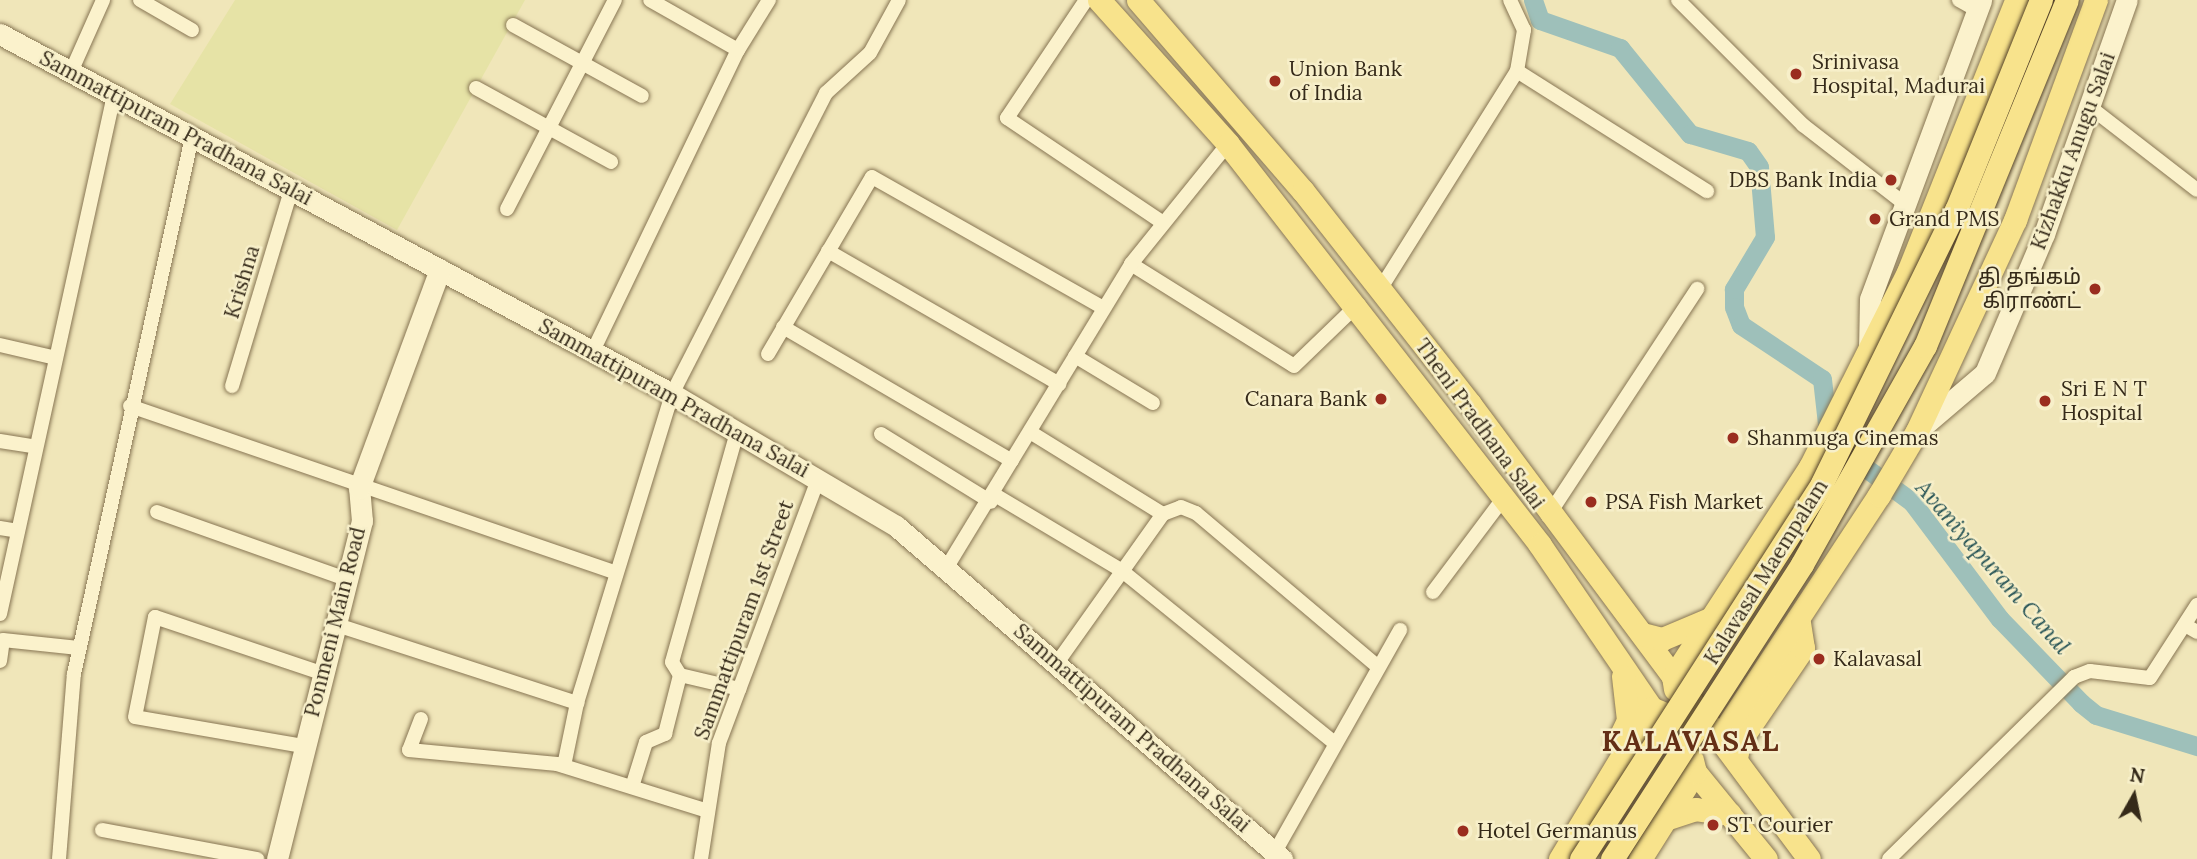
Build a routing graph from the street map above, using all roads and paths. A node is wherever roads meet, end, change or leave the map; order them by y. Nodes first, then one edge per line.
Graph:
1 (103, 0) edge
2 (140, 0) edge
3 (615, 0) edge
4 (650, 0) edge
5 (769, 0) edge
6 (898, 0) edge
7 (1086, 0) edge
8 (1099, 0) edge
9 (1138, 0) edge
10 (1510, 0) edge
11 (1678, 0) edge
12 (2016, 0) edge
13 (2041, 0) edge
14 (2067, 0) edge
15 (2096, 0) edge
16 (2127, 0) edge
17 (1972, 3) edge
18 (513, 25) dead end
19 (192, 30) dead end
20 (0, 34) edge
21 (738, 50) junction
22 (580, 63) junction
23 (1517, 71) junction
24 (71, 72) junction
25 (476, 88) dead end
26 (114, 95) junction
27 (642, 96) dead end
28 (2090, 107) junction
29 (547, 127) junction
30 (192, 137) junction
31 (1228, 144) junction
32 (611, 162) dead end
33 (291, 190) junction
34 (2197, 190) edge
35 (1707, 191) dead end
36 (1906, 205) junction
37 (507, 209) dead end
38 (1160, 221) junction
39 (828, 251) junction
40 (1131, 264) junction
41 (440, 269) junction
42 (1697, 289) dead end
43 (1379, 291) junction
44 (1355, 307) junction
45 (1104, 308) junction
46 (783, 327) junction
47 (0, 345) edge
48 (1869, 349) junction
49 (593, 351) junction
50 (768, 354) dead end
51 (1075, 356) junction
52 (56, 358) junction
53 (1059, 384) junction
54 (232, 386) dead end
55 (672, 394) junction
56 (1153, 402) dead end
57 (130, 406) junction
58 (1917, 431) junction
59 (737, 432) junction
60 (1030, 432) junction
61 (881, 434) dead end
62 (0, 442) edge
63 (36, 447) junction
64 (1012, 461) junction
65 (818, 480) junction
66 (359, 488) junction
67 (993, 498) junction
68 (1502, 500) junction
69 (157, 512) dead end
70 (1163, 514) junction
71 (1548, 516) junction
72 (0, 528) edge
73 (18, 531) junction
74 (947, 567) junction
75 (1121, 570) junction
76 (614, 572) junction
77 (346, 579) junction
78 (1433, 592) dead end
79 (2197, 606) edge
80 (0, 614) edge
81 (1712, 618) junction
82 (1799, 622) junction
83 (334, 624) junction
84 (2191, 628) edge
85 (1400, 630) dead end
86 (1642, 635) junction
87 (79, 648) junction
88 (0, 661) edge
89 (1057, 663) junction
90 (1618, 663) junction
91 (1378, 667) junction
92 (321, 673) junction
93 (680, 675) junction
94 (1673, 677) junction
95 (739, 689) junction
96 (577, 704) junction
97 (1651, 708) junction
98 (421, 719) dead end
99 (1683, 722) junction
100 (1720, 737) junction
101 (1335, 743) junction
102 (303, 746) junction
103 (1736, 758) junction
104 (564, 766) junction
105 (1696, 772) junction
106 (632, 788) junction
107 (708, 811) junction
108 (1730, 814) junction
109 (1665, 819) junction
110 (102, 830) dead end
111 (1645, 854) edge
112 (1278, 856) edge
113 (1568, 857) edge
114 (59, 859) edge
115 (257, 859) edge
116 (277, 859) edge
117 (701, 859) edge
118 (1612, 859) edge
119 (1766, 859) edge
120 (1809, 859) edge
121 (1889, 859) edge

1 - 24 street
2 - 19 street
3 - 22 street
4 - 21 street
5 - 21 street
6 - 55 street
7 - 38 street
8 - 31 main road, Theni Pradhana Salai
9 - 43 main road, Theni Pradhana Salai
10 - 23 street
11 - 36 street
12 - 48 main road
13 - 113 main road, Kalavasal Maempalam, bridge
14 - 118 main road, Kalavasal Maempalam, bridge
15 - 58 main road
16 - 28 street, Kizhakku Anugu Salai
17 - 36 street
18 - 22 street
20 - 24 street, Sammattipuram Pradhana Salai
21 - 49 street
22 - 27 street
22 - 29 street
23 - 35 street
23 - 43 street
24 - 26 street, Sammattipuram Pradhana Salai
25 - 29 street
26 - 30 street, Sammattipuram Pradhana Salai
26 - 52 street
28 - 34 street
28 - 58 street, Kizhakku Anugu Salai
29 - 32 street
29 - 37 street
30 - 33 street, Sammattipuram Pradhana Salai
30 - 57 street
31 - 38 street
31 - 44 main road, Theni Pradhana Salai
33 - 41 street, Sammattipuram Pradhana Salai
33 - 54 street, Krishna
36 - 48 street
38 - 40 street
39 - 45 street
39 - 46 street
39 - 53 street
40 - 44 street
40 - 45 street
41 - 49 street, Sammattipuram Pradhana Salai
41 - 66 street, Ponmeni Main Road
42 - 71 street
43 - 71 main road, Theni Pradhana Salai
44 - 68 main road, Theni Pradhana Salai
45 - 51 street
46 - 50 street
46 - 64 street
47 - 52 street
48 - 81 main road
49 - 55 street, Sammattipuram Pradhana Salai
51 - 53 street
51 - 56 street
52 - 63 street
53 - 60 street
55 - 59 street, Sammattipuram Pradhana Salai
55 - 76 street
57 - 66 street
57 - 87 street
58 - 82 main road
59 - 65 street, Sammattipuram Pradhana Salai
59 - 93 street
60 - 64 street
60 - 70 street
61 - 67 street
62 - 63 street
63 - 73 street
64 - 67 street
65 - 74 street, Sammattipuram Pradhana Salai
65 - 95 street, Sammattipuram 1st Street
66 - 76 street
66 - 77 street, Ponmeni Main Road
67 - 74 street
67 - 75 street
68 - 78 street
68 - 90 main road, Theni Pradhana Salai
69 - 77 street
70 - 75 street
70 - 91 street
71 - 86 main road, Theni Pradhana Salai
72 - 73 street
73 - 80 street
74 - 89 street, Sammattipuram Pradhana Salai
75 - 89 street
75 - 101 street
76 - 96 street
77 - 83 street, Ponmeni Main Road
79 - 84 street
81 - 86 main road
81 - 94 main road
82 - 100 main road
82 - 103 main road
83 - 92 street, Ponmeni Main Road
83 - 96 street
84 - 121 street
85 - 91 street
86 - 94 main road, Theni Pradhana Salai
87 - 88 street
87 - 114 street
89 - 112 street, Sammattipuram Pradhana Salai
90 - 97 main road, Theni Pradhana Salai
90 - 113 main road
91 - 101 street
92 - 102 street, Ponmeni Main Road
92 - 102 street
93 - 95 street
93 - 106 street
94 - 99 main road
94 - 100 main road, Theni Pradhana Salai
95 - 107 street, Sammattipuram 1st Street
96 - 104 street
97 - 99 main road
97 - 105 main road, Theni Pradhana Salai
97 - 113 main road
98 - 104 street
99 - 100 main road
99 - 105 main road
100 - 103 main road, Theni Pradhana Salai
101 - 112 street
102 - 116 street, Ponmeni Main Road
103 - 120 main road, Theni Pradhana Salai
104 - 106 street
105 - 108 main road, Theni Pradhana Salai
105 - 109 main road
106 - 107 street
107 - 117 street, Sammattipuram 1st Street
108 - 109 main road
108 - 119 main road, Theni Pradhana Salai
109 - 111 main road
110 - 115 street

